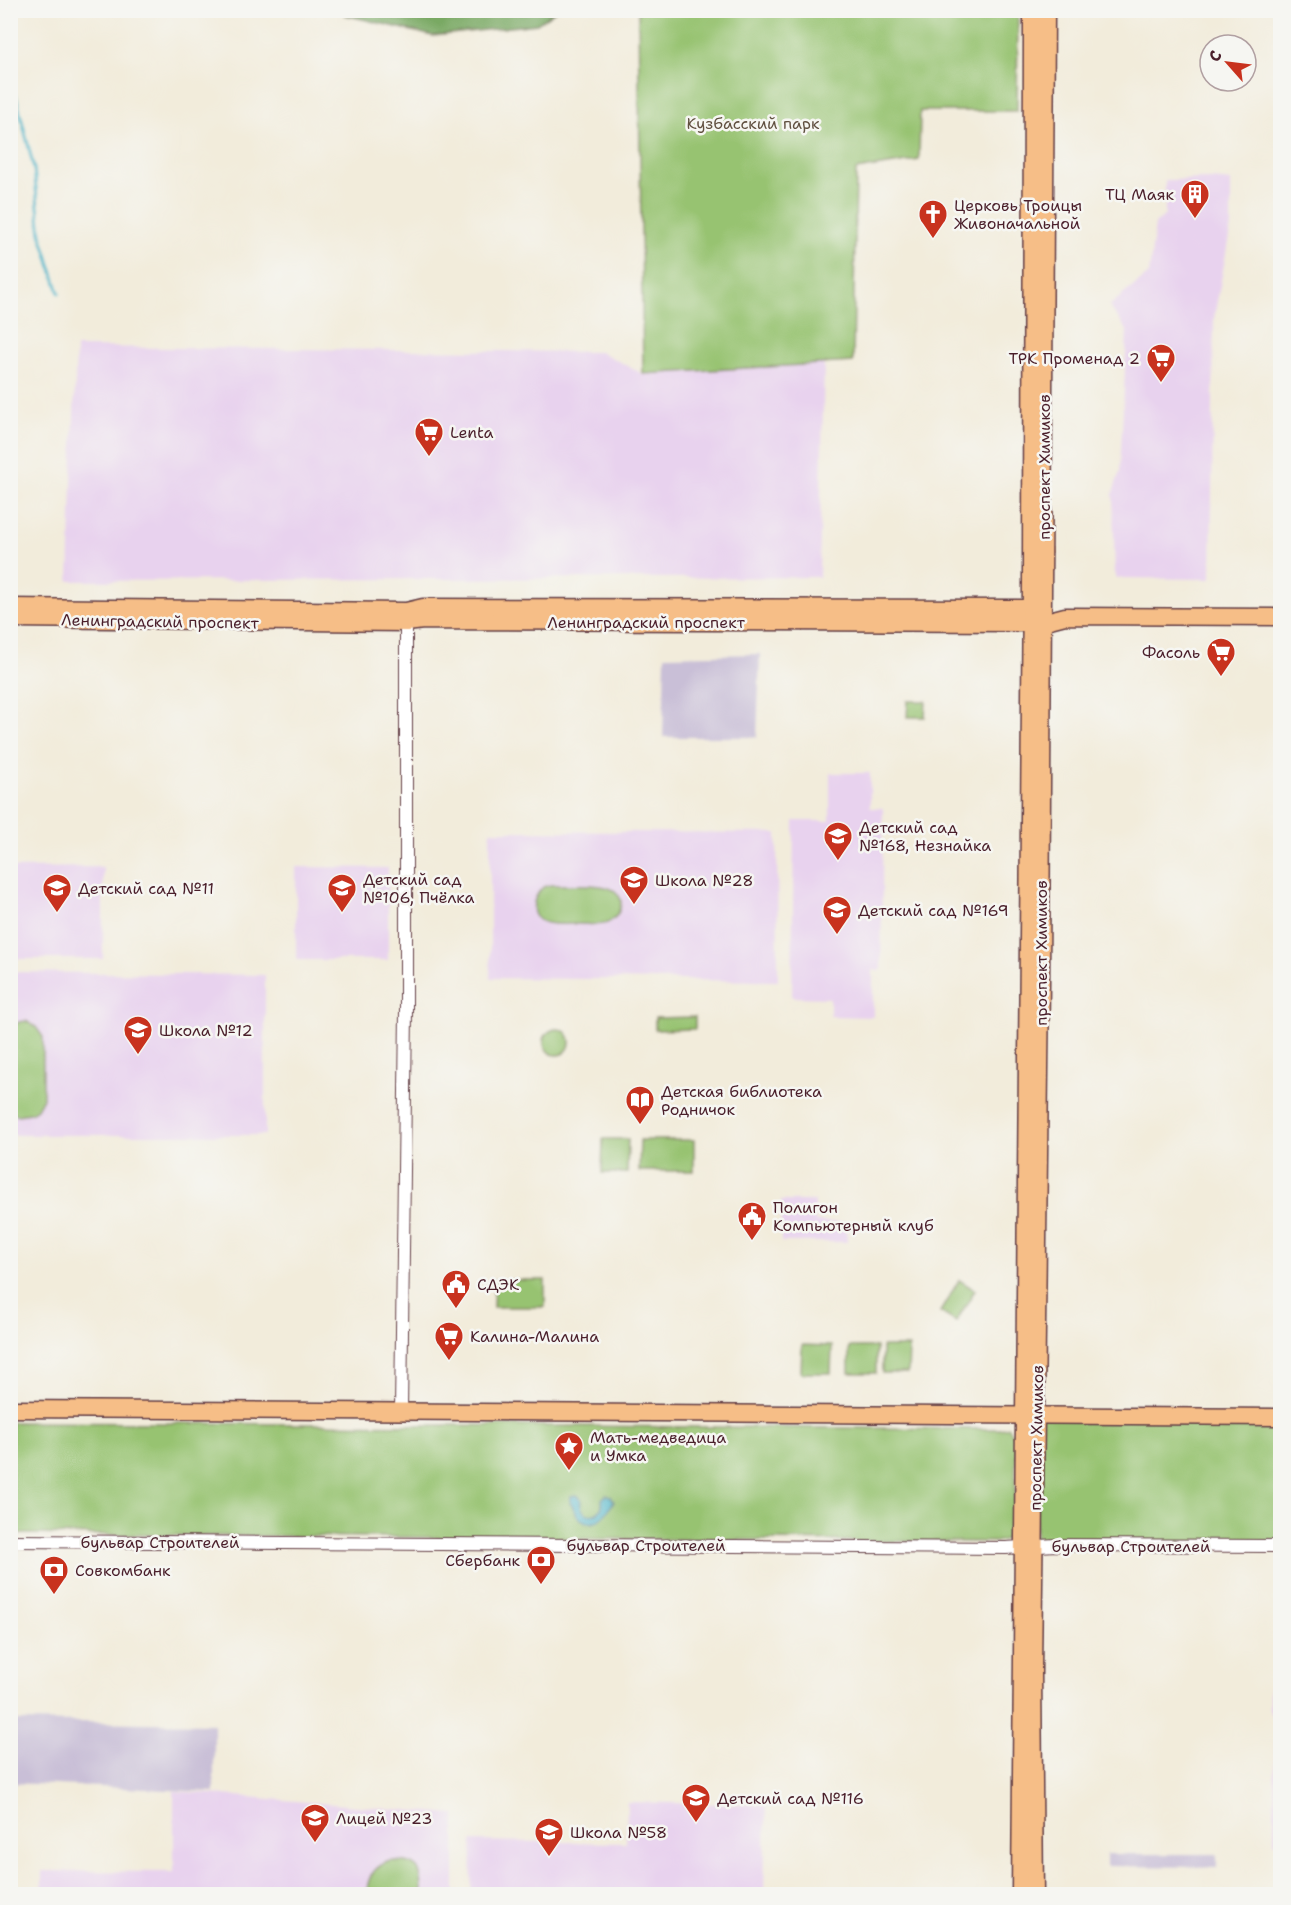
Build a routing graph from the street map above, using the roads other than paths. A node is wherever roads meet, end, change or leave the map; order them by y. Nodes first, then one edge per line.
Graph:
1 (1032, 10) edge
2 (1046, 10) edge
3 (10, 607) edge
4 (1036, 615) junction
5 (406, 617) junction
6 (1281, 617) edge
7 (10, 619) edge
8 (10, 1402) edge
9 (401, 1408) junction
10 (1281, 1408) edge
11 (10, 1409) edge
12 (1030, 1410) junction
13 (1281, 1417) edge
14 (10, 1541) edge
15 (1281, 1546) edge
16 (1028, 1547) junction
17 (1020, 1894) edge
18 (1035, 1894) edge

1 - 4 main road, проспект Химиков
2 - 4 main road, проспект Химиков
3 - 5 main road, Ленинградский проспект
4 - 5 main road, Ленинградский проспект
4 - 6 main road, Ленинградский проспект
4 - 12 main road, проспект Химиков
5 - 7 main road, Ленинградский проспект
5 - 9 street
8 - 9 main road
9 - 11 main road
9 - 12 main road
10 - 12 main road
12 - 13 main road
12 - 16 main road, проспект Химиков
14 - 16 street, бульвар Строителей
15 - 16 street, бульвар Строителей
16 - 17 main road, проспект Химиков
16 - 18 main road, проспект Химиков

